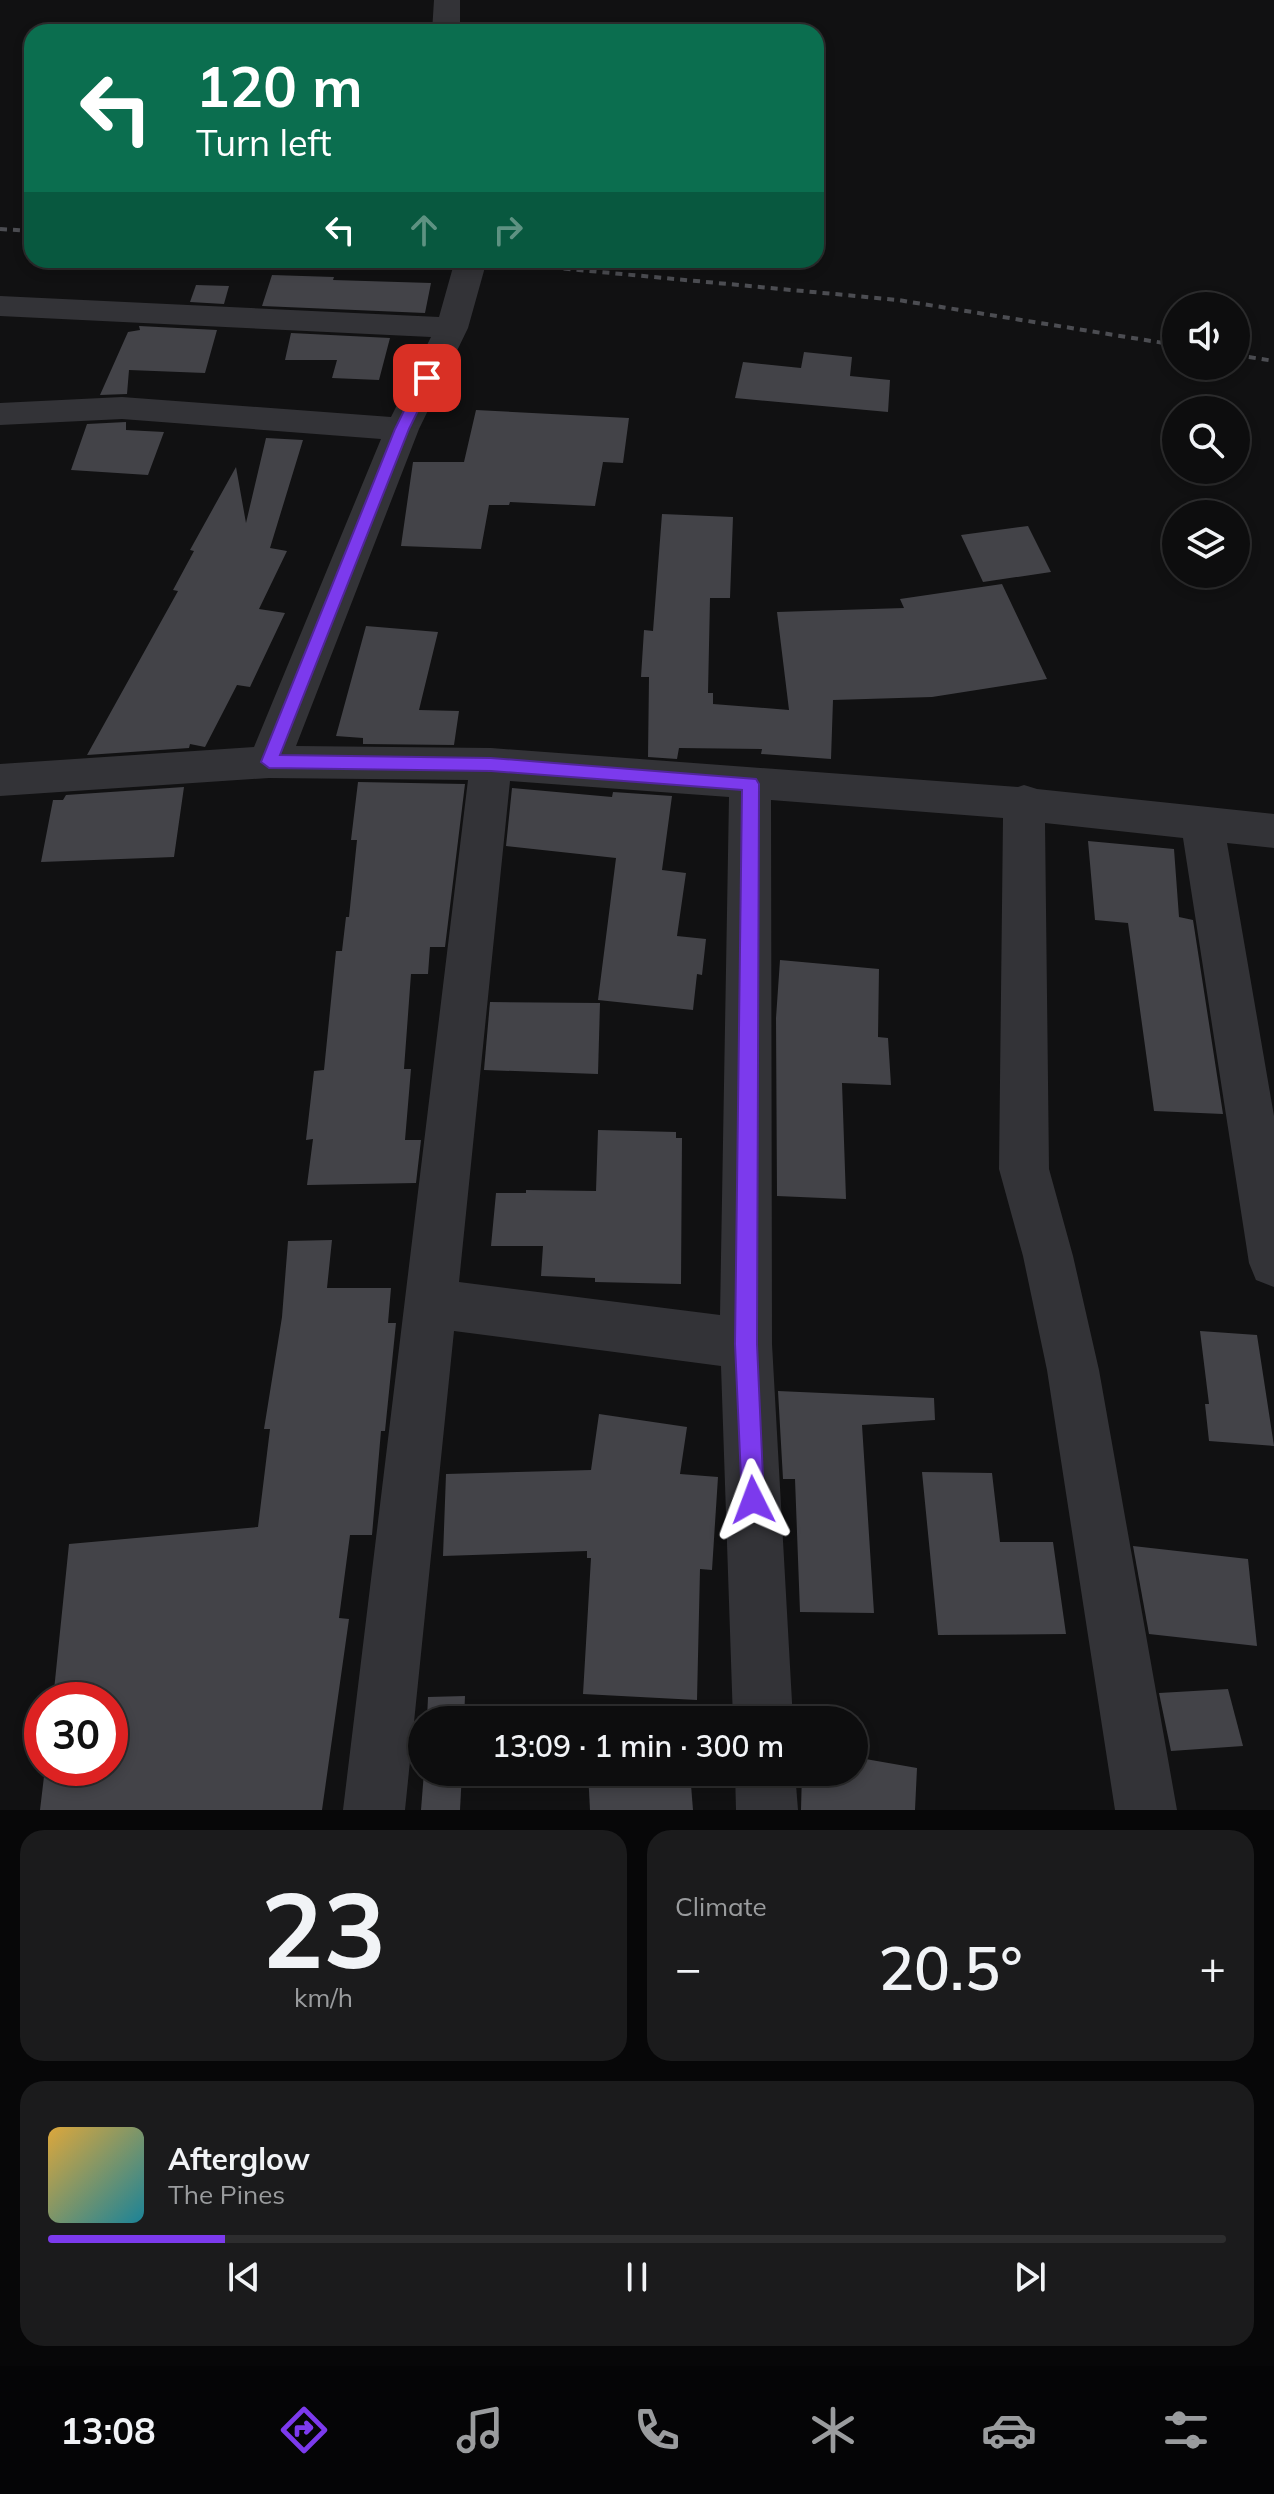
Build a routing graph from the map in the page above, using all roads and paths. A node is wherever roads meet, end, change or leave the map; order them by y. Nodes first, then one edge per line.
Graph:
1 (447, 0) edge
2 (446, 24) edge
3 (469, 268) edge
4 (0, 306) edge
5 (452, 328) junction
6 (0, 414) edge
7 (402, 429) junction
8 (269, 762) junction
9 (491, 764) junction
10 (0, 780) edge
11 (750, 784) junction
12 (1024, 801) junction
13 (1202, 823) junction
14 (1274, 831) edge
15 (1274, 1263) edge
16 (430, 1303) junction
17 (746, 1344) junction
18 (762, 1706) edge
19 (766, 1786) edge
20 (374, 1810) edge
21 (767, 1810) edge
22 (1146, 1810) edge

1 - 2 street
3 - 5 street
4 - 5 street
5 - 7 street
6 - 7 street
7 - 8 street
8 - 9 street
8 - 10 street
9 - 11 street
9 - 16 street
11 - 12 street
11 - 17 street
12 - 13 street
12 - 22 street
13 - 14 street
13 - 15 street
16 - 17 street
16 - 20 street
17 - 18 street
19 - 21 street

